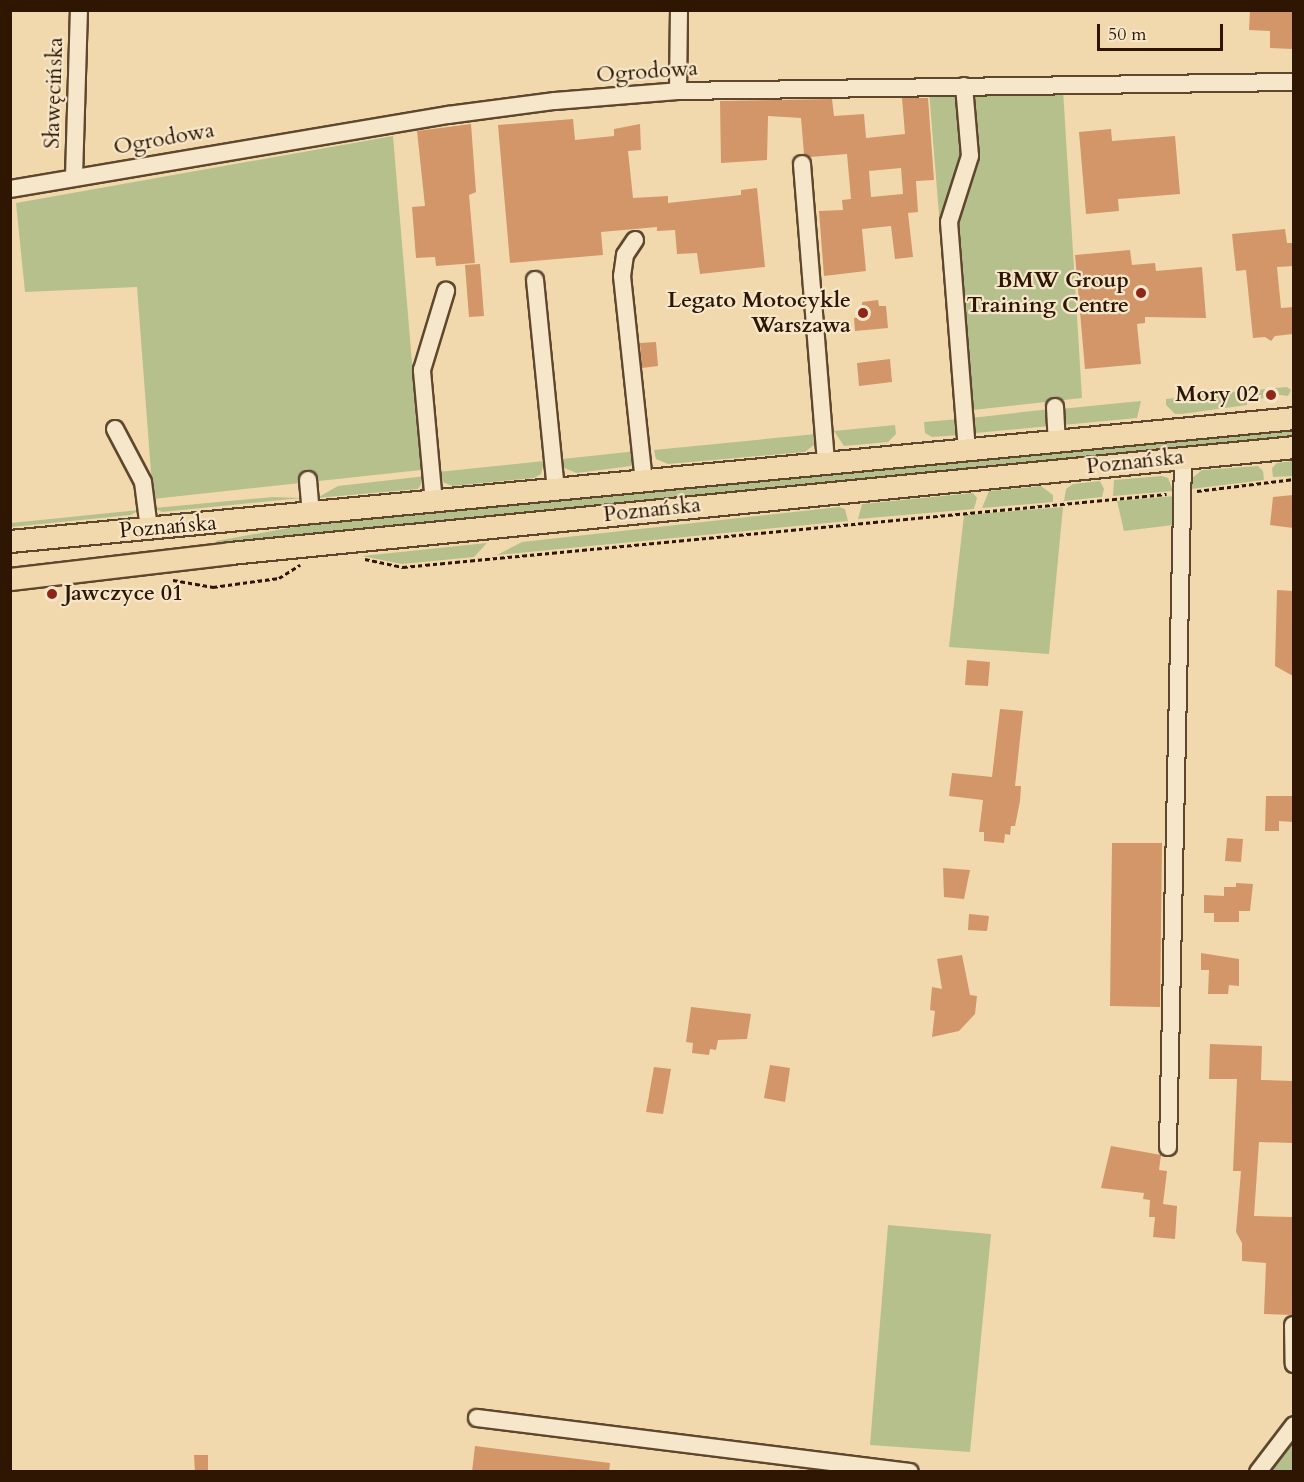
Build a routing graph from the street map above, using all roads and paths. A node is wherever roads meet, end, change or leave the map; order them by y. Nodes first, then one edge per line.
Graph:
1 (79, 10) edge
2 (679, 10) edge
3 (1293, 82) edge
4 (964, 86) junction
5 (678, 91) junction
6 (802, 165) dead end
7 (74, 177) junction
8 (10, 189) edge
9 (635, 240) dead end
10 (535, 280) dead end
11 (446, 291) dead end
12 (1054, 407) dead end
13 (1293, 418) edge
14 (115, 429) dead end
15 (1057, 441) junction
16 (1293, 447) edge
17 (967, 450) junction
18 (1183, 458) junction
19 (826, 464) junction
20 (1293, 478) edge
21 (308, 480) dead end
22 (644, 482) junction
23 (556, 490) junction
24 (1182, 492) junction
25 (434, 503) junction
26 (311, 515) junction
27 (149, 529) junction
28 (10, 541) edge
29 (363, 559) dead end
30 (308, 561) dead end
31 (10, 579) edge
32 (163, 581) dead end
33 (1168, 1147) dead end
34 (1293, 1324) edge
35 (1293, 1364) edge
36 (477, 1418) dead end
37 (1293, 1425) edge
38 (910, 1472) edge
39 (1258, 1472) edge

1 - 7 street, Sławęcińska
2 - 5 street
3 - 4 street, Ogrodowa
4 - 5 street, Ogrodowa
4 - 17 street
5 - 7 street, Ogrodowa
6 - 19 street
7 - 8 street, Ogrodowa
9 - 22 street
10 - 23 street
11 - 25 street
12 - 15 street
13 - 15 main road, Poznańska
14 - 27 street
15 - 17 main road, Poznańska
16 - 18 main road, Poznańska
17 - 19 main road, Poznańska
18 - 24 street
18 - 31 main road, Poznańska
19 - 22 main road, Poznańska
20 - 24 path
21 - 26 street
22 - 23 main road, Poznańska
23 - 25 main road, Poznańska
24 - 29 path
24 - 33 street
25 - 26 main road, Poznańska
26 - 27 main road, Poznańska
27 - 28 main road, Poznańska
30 - 32 path
34 - 35 street
36 - 38 street
37 - 39 street

